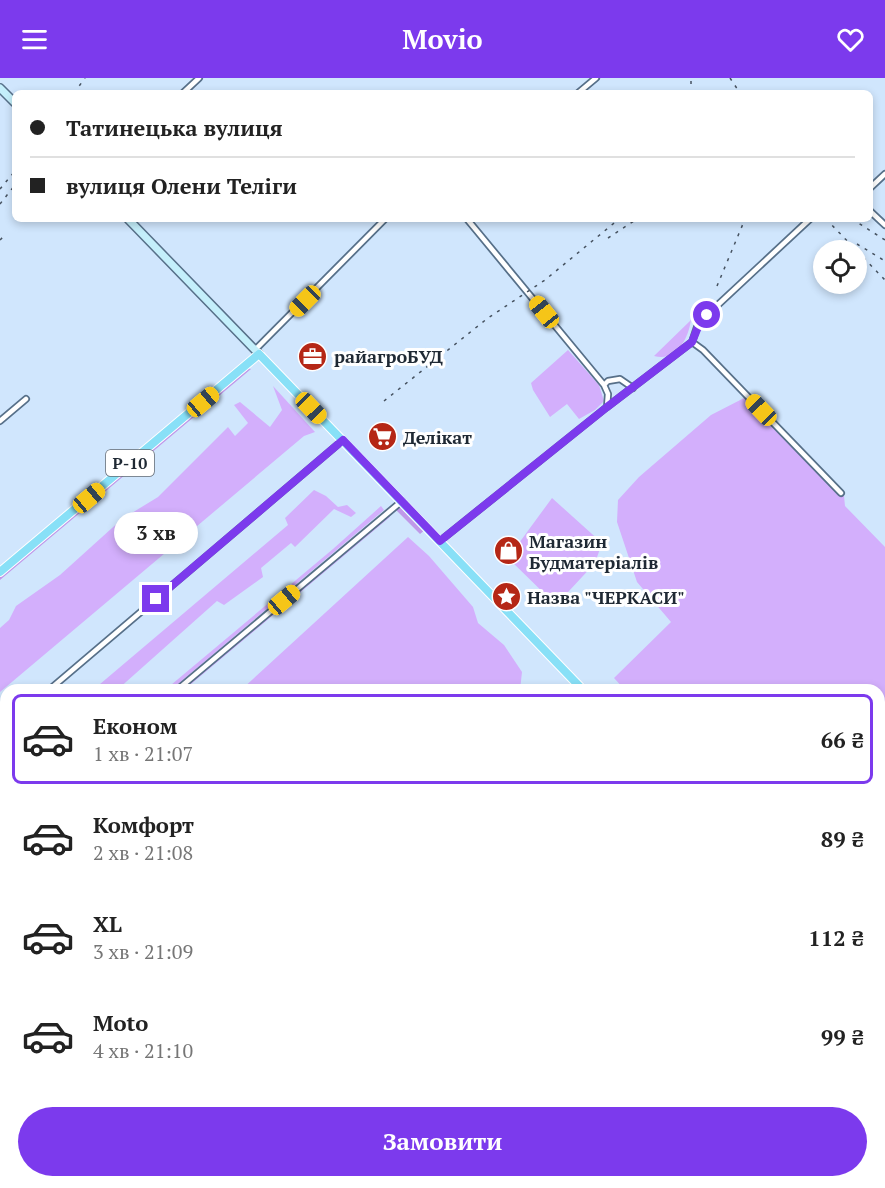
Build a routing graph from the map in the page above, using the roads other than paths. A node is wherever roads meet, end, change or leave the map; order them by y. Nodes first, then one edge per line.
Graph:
1 (199, 78) edge
2 (596, 78) edge
3 (0, 88) edge
4 (186, 90) edge
5 (582, 90) edge
6 (12, 100) edge
7 (885, 174) edge
8 (873, 185) edge
9 (873, 214) edge
10 (131, 222) edge
11 (383, 222) edge
12 (469, 222) edge
13 (807, 222) edge
14 (885, 225) edge
15 (692, 342) junction
16 (257, 352) junction
17 (604, 385) junction
18 (633, 388) junction
19 (26, 399) dead end
20 (607, 407) junction
21 (0, 421) edge
22 (343, 440) junction
23 (842, 493) dead end
24 (402, 501) junction
25 (440, 541) junction
26 (0, 572) edge
27 (56, 684) edge
28 (184, 684) edge
29 (577, 684) edge

1 - 4 street
2 - 5 street
3 - 6 main road
7 - 8 street
9 - 14 street
10 - 16 main road
11 - 16 street
12 - 17 street
13 - 15 street
15 - 18 street
15 - 23 street
16 - 22 main road
16 - 26 main road, Р-10
17 - 18 street
17 - 20 street
18 - 20 street
19 - 21 street
20 - 25 street
22 - 24 main road
22 - 27 street
24 - 25 main road
24 - 28 street
25 - 29 main road

